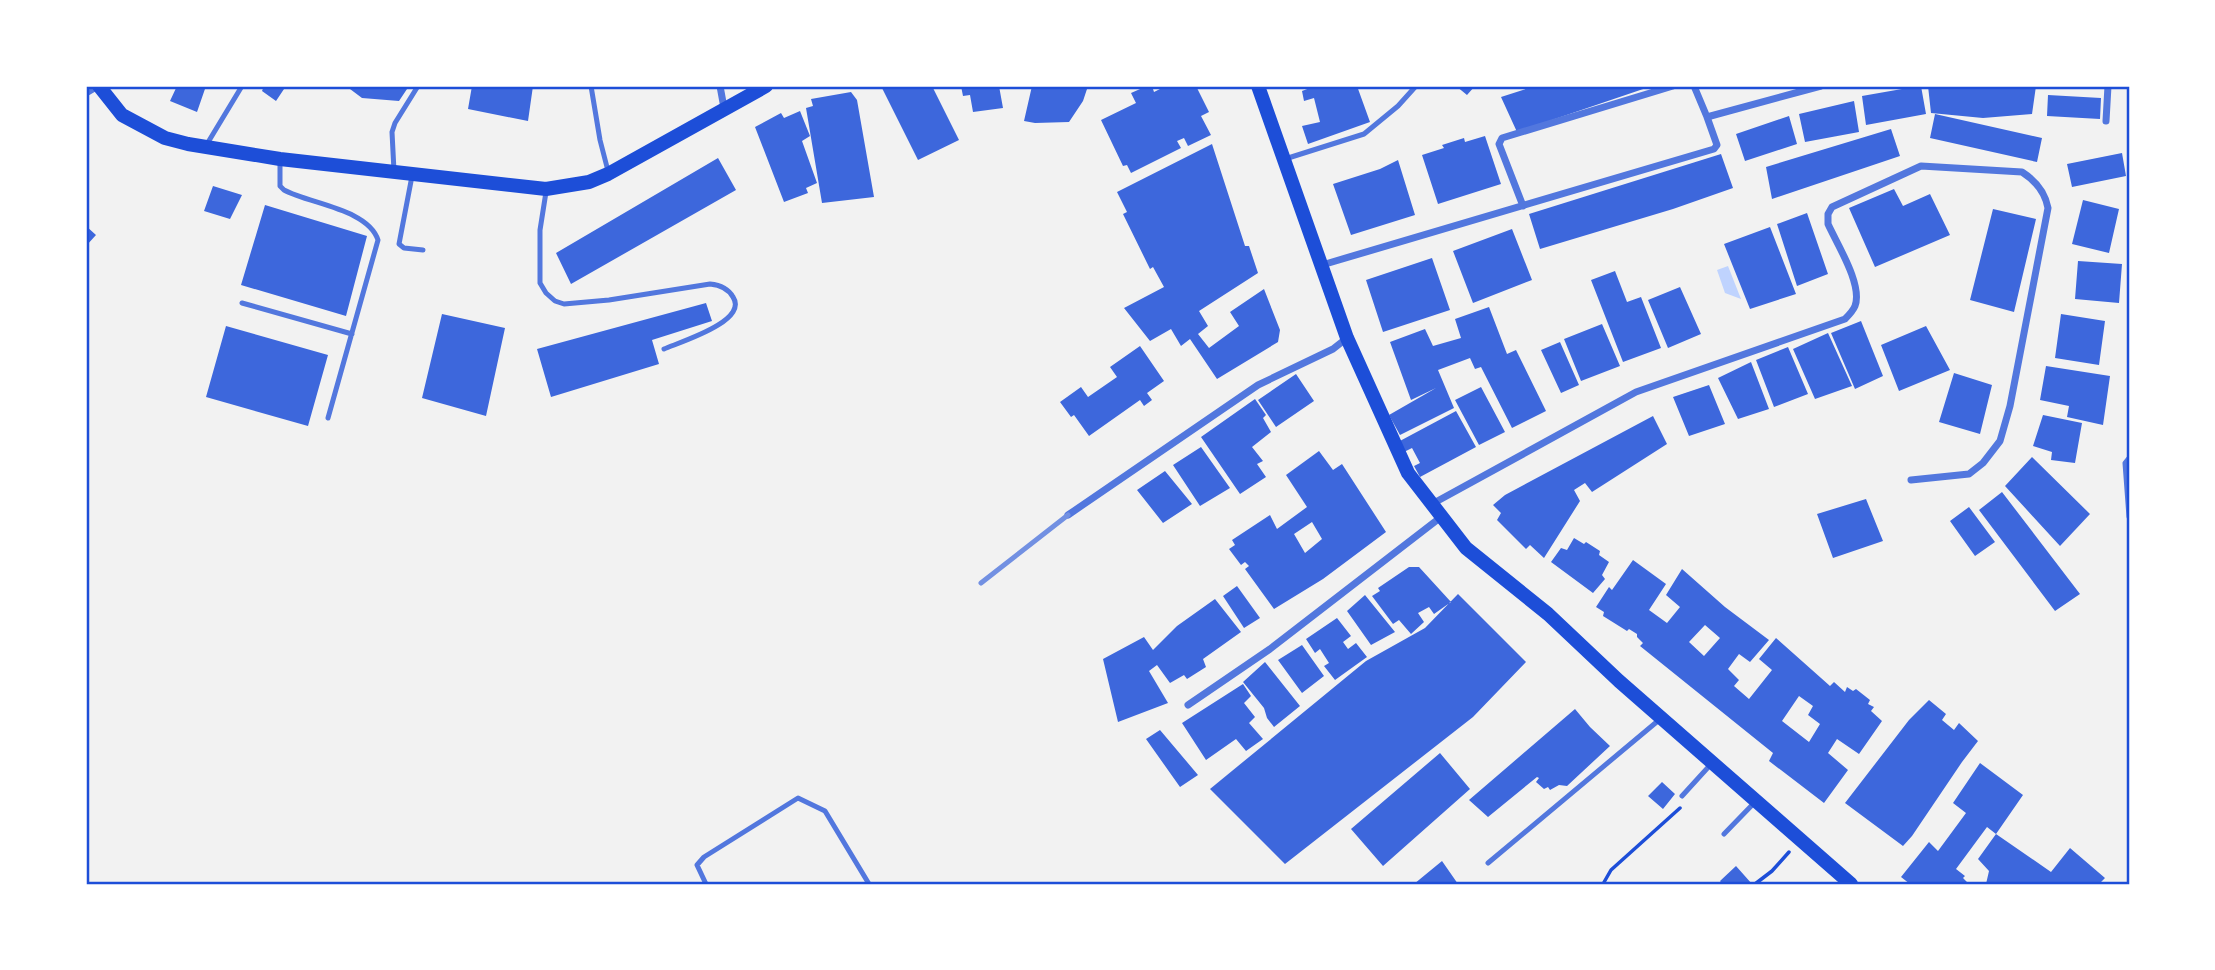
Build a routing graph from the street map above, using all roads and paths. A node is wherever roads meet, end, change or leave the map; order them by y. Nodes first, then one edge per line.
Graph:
1 (99, 86) edge
2 (242, 86) edge
3 (418, 86) edge
4 (591, 86) edge
5 (720, 86) edge
6 (766, 86) edge
7 (1259, 86) edge
8 (1416, 86) edge
9 (1673, 86) edge
10 (1694, 86) edge
11 (1821, 86) edge
12 (2108, 86) edge
13 (86, 94) edge
14 (724, 108) junction
15 (1707, 117) junction
16 (2106, 121) dead end
17 (206, 147) junction
18 (280, 159) junction
19 (1285, 159) junction
20 (394, 170) junction
21 (413, 173) junction
22 (608, 174) junction
23 (546, 189) junction
24 (1523, 206) junction
25 (423, 250) dead end
26 (1322, 265) junction
27 (242, 303) dead end
28 (352, 334) junction
29 (1346, 338) junction
30 (664, 349) dead end
31 (328, 418) dead end
32 (2129, 458) edge
33 (1911, 481) dead end
34 (1431, 504) junction
35 (1068, 515) dead end
36 (1441, 517) junction
37 (2129, 517) edge
38 (1188, 705) dead end
39 (1661, 718) junction
40 (1712, 763) junction
41 (1682, 796) dead end
42 (1689, 800) dead end
43 (1756, 800) junction
44 (1724, 834) dead end
45 (1790, 851) dead end
46 (1488, 863) dead end
47 (706, 884) edge
48 (869, 884) edge
49 (1603, 884) edge
50 (1755, 884) edge
51 (1851, 884) edge

1 - 13 lane
1 - 17 main road
2 - 17 lane
3 - 20 lane
4 - 22 lane
5 - 14 street
6 - 14 main road
7 - 19 main road
8 - 19 lane
9 - 24 street
10 - 15 street
11 - 15 street
12 - 16 street
14 - 22 main road
15 - 24 street
17 - 18 main road
18 - 20 main road
18 - 28 lane
19 - 26 main road
20 - 21 main road
21 - 23 main road
21 - 25 lane
22 - 23 main road
23 - 30 lane
24 - 26 street
26 - 29 main road
27 - 28 lane
28 - 31 lane
29 - 34 main road
29 - 35 street
32 - 37 lane
33 - 34 street
34 - 36 main road
36 - 38 street
36 - 39 main road
39 - 40 main road
39 - 46 lane
40 - 41 lane
40 - 43 main road
42 - 49 path
43 - 44 lane
43 - 51 main road
45 - 50 path
47 - 48 lane

